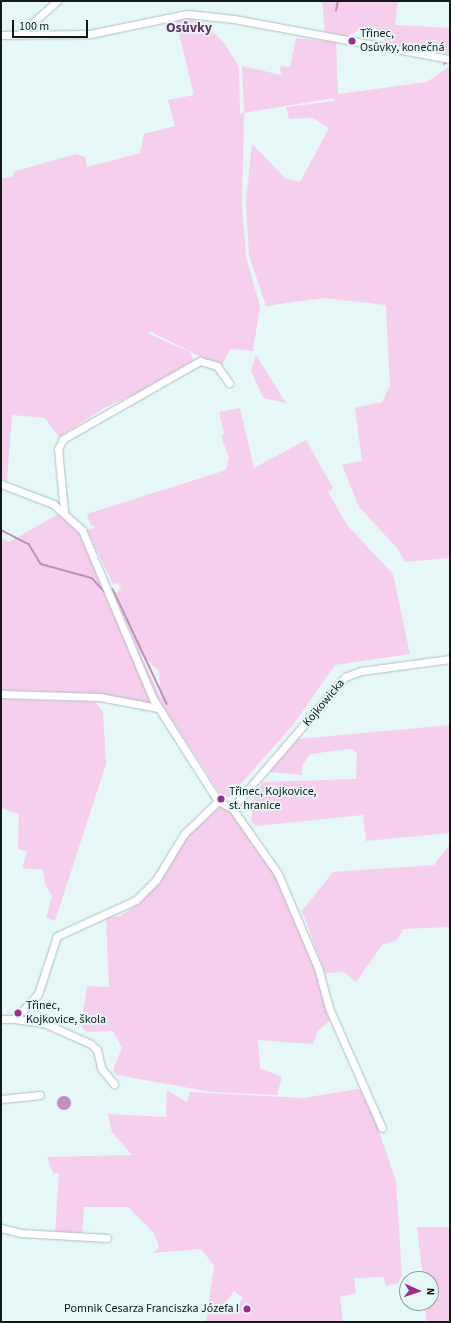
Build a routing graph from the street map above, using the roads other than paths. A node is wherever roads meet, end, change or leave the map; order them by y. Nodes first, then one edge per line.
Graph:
1 (57, 1) edge
2 (20, 34) junction
3 (1, 35) edge
4 (450, 59) edge
5 (229, 383) dead end
6 (1, 484) edge
7 (64, 511) junction
8 (450, 659) edge
9 (1, 694) edge
10 (158, 708) junction
11 (218, 801) junction
12 (232, 808) junction
13 (1, 1019) edge
14 (15, 1019) junction
15 (114, 1084) dead end
16 (40, 1095) dead end
17 (1, 1099) edge
18 (382, 1128) dead end
19 (1, 1228) edge
20 (108, 1238) dead end

1 - 2 street
2 - 3 street
2 - 4 street
5 - 7 street
6 - 7 street
7 - 10 street
8 - 12 street, Kojkowicka
9 - 10 street
10 - 11 street
11 - 12 street
11 - 14 street
12 - 18 street
13 - 14 street
14 - 15 street
16 - 17 street
19 - 20 street

